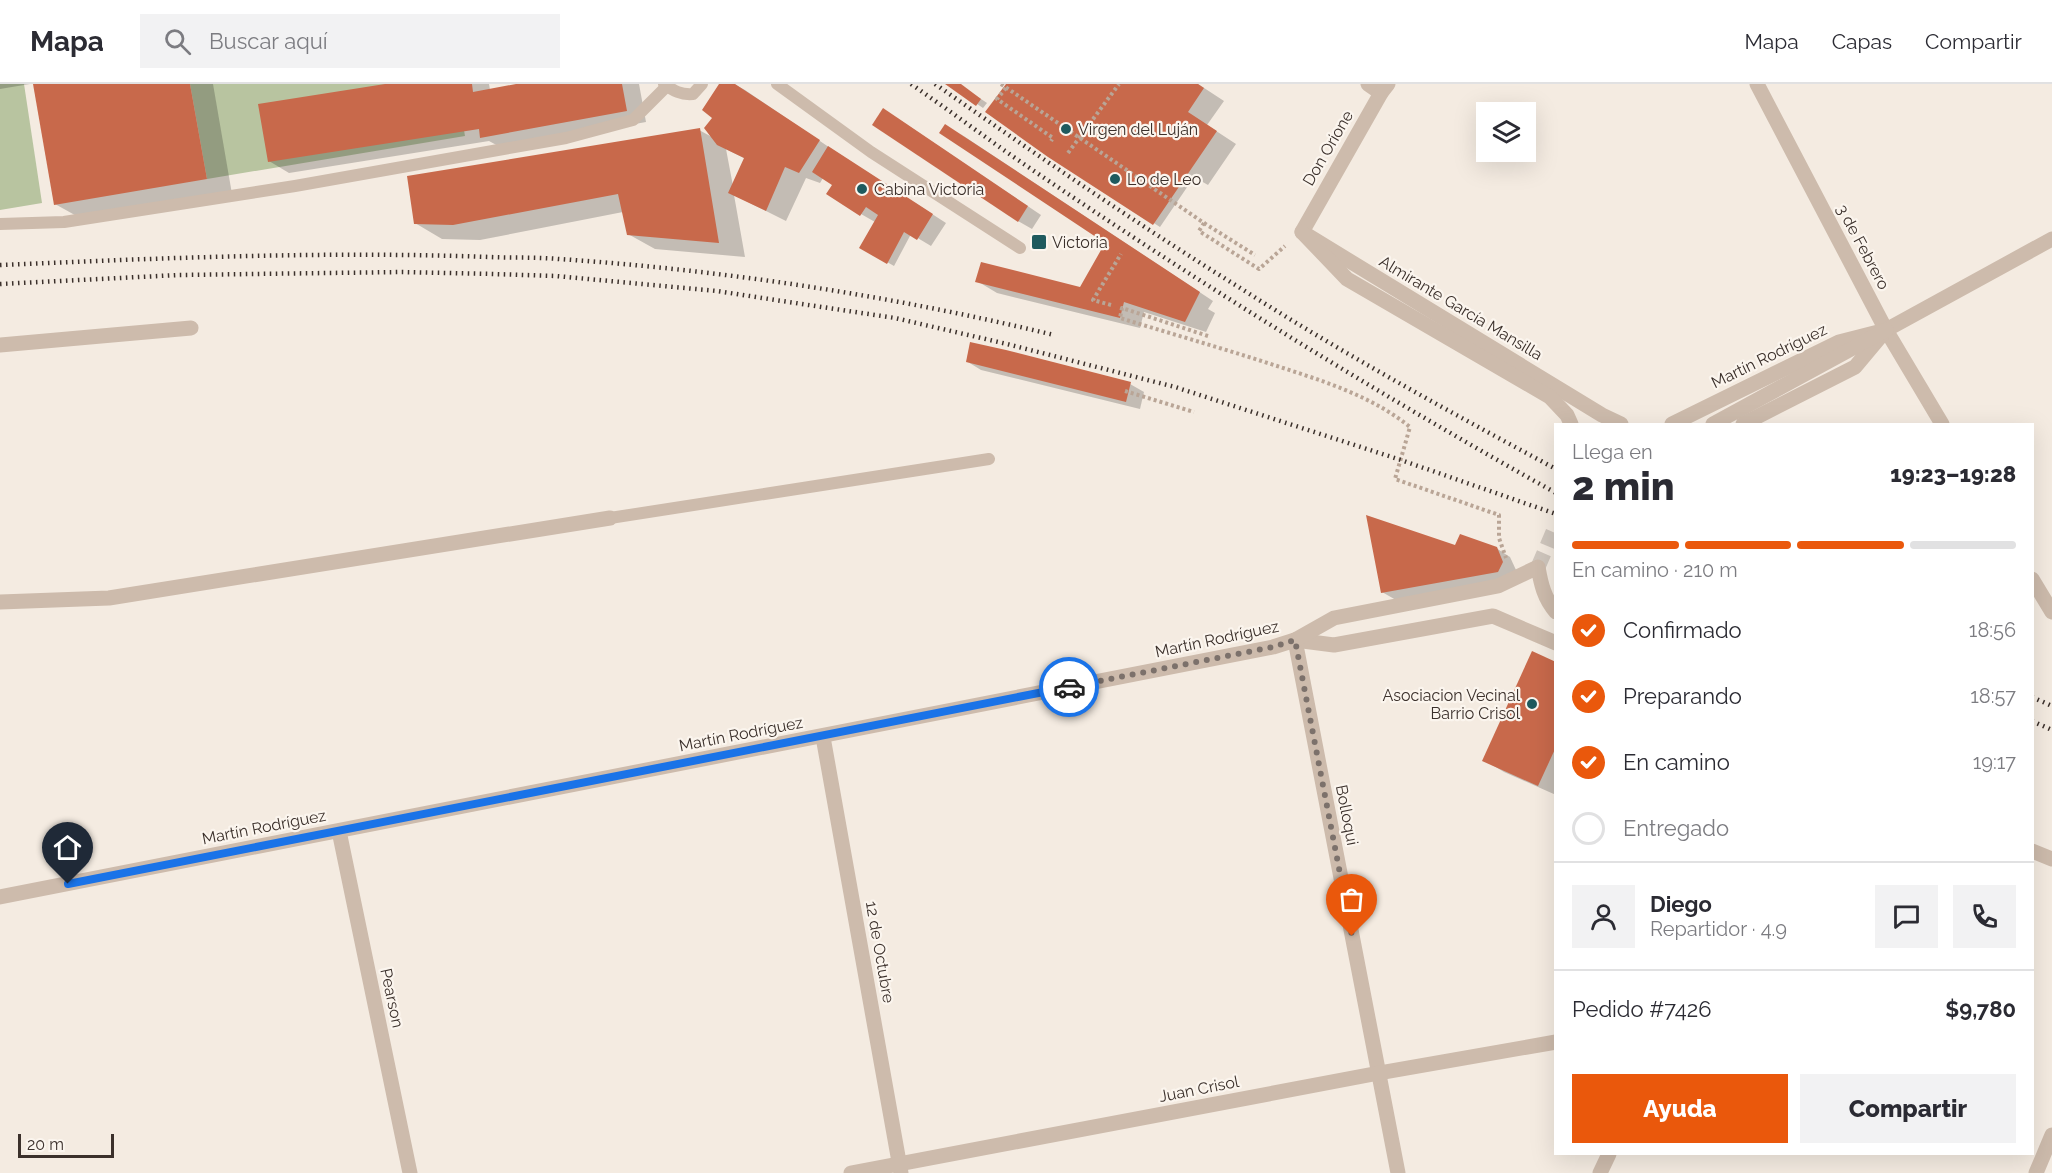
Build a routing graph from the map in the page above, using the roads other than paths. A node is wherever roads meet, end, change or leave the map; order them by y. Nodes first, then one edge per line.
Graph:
1 (702, 84) edge
2 (777, 84) edge
3 (1368, 84) edge
4 (1757, 84) edge
5 (665, 85) edge
6 (1384, 88) edge
7 (0, 224) edge
8 (1302, 232) junction
9 (2052, 239) edge
10 (1020, 248) dead end
11 (191, 328) dead end
12 (1886, 330) junction
13 (0, 345) edge
14 (1603, 420) edge
15 (1571, 423) edge
16 (1673, 423) edge
17 (1715, 423) edge
18 (1745, 423) edge
19 (1941, 423) edge
20 (989, 459) dead end
21 (610, 518) joint
22 (2034, 582) edge
23 (0, 602) edge
24 (1554, 610) edge
25 (2052, 612) edge
26 (1295, 640) junction
27 (1554, 642) edge
28 (823, 736) junction
29 (339, 831) junction
30 (2034, 851) edge
31 (2052, 860) edge
32 (0, 897) edge
33 (1554, 1042) edge
34 (1378, 1073) junction
35 (2052, 1135) edge
36 (1609, 1155) edge
37 (900, 1168) edge
38 (410, 1173) edge
39 (851, 1173) edge
40 (1398, 1173) edge
41 (1600, 1173) edge
42 (2036, 1173) edge

1 - 5 lane
2 - 10 lane
3 - 6 street
4 - 12 street, 3 de Febrero
5 - 7 lane
6 - 8 street, Don Orione
8 - 14 street, Almirante García Mansilla
8 - 15 street
9 - 12 street, Martín Rodríguez
11 - 13 street
12 - 16 street, Martín Rodríguez
12 - 17 street
12 - 18 street, Martín Rodríguez
12 - 19 street, 3 de Febrero
20 - 21 lane
21 - 23 street
22 - 25 street
24 - 26 street
26 - 27 street, Martín Rodríguez
26 - 28 street, Martín Rodríguez
26 - 34 street, Bolloqui
28 - 29 street, Martín Rodríguez
28 - 37 street, 12 de Octubre
29 - 32 street, Martín Rodríguez
29 - 38 street, Pearson
30 - 31 street
33 - 34 street, Juan Crisol
34 - 37 street, Juan Crisol
34 - 40 street, Bolloqui
35 - 42 street
36 - 41 street
37 - 39 street, Juan Crisol

